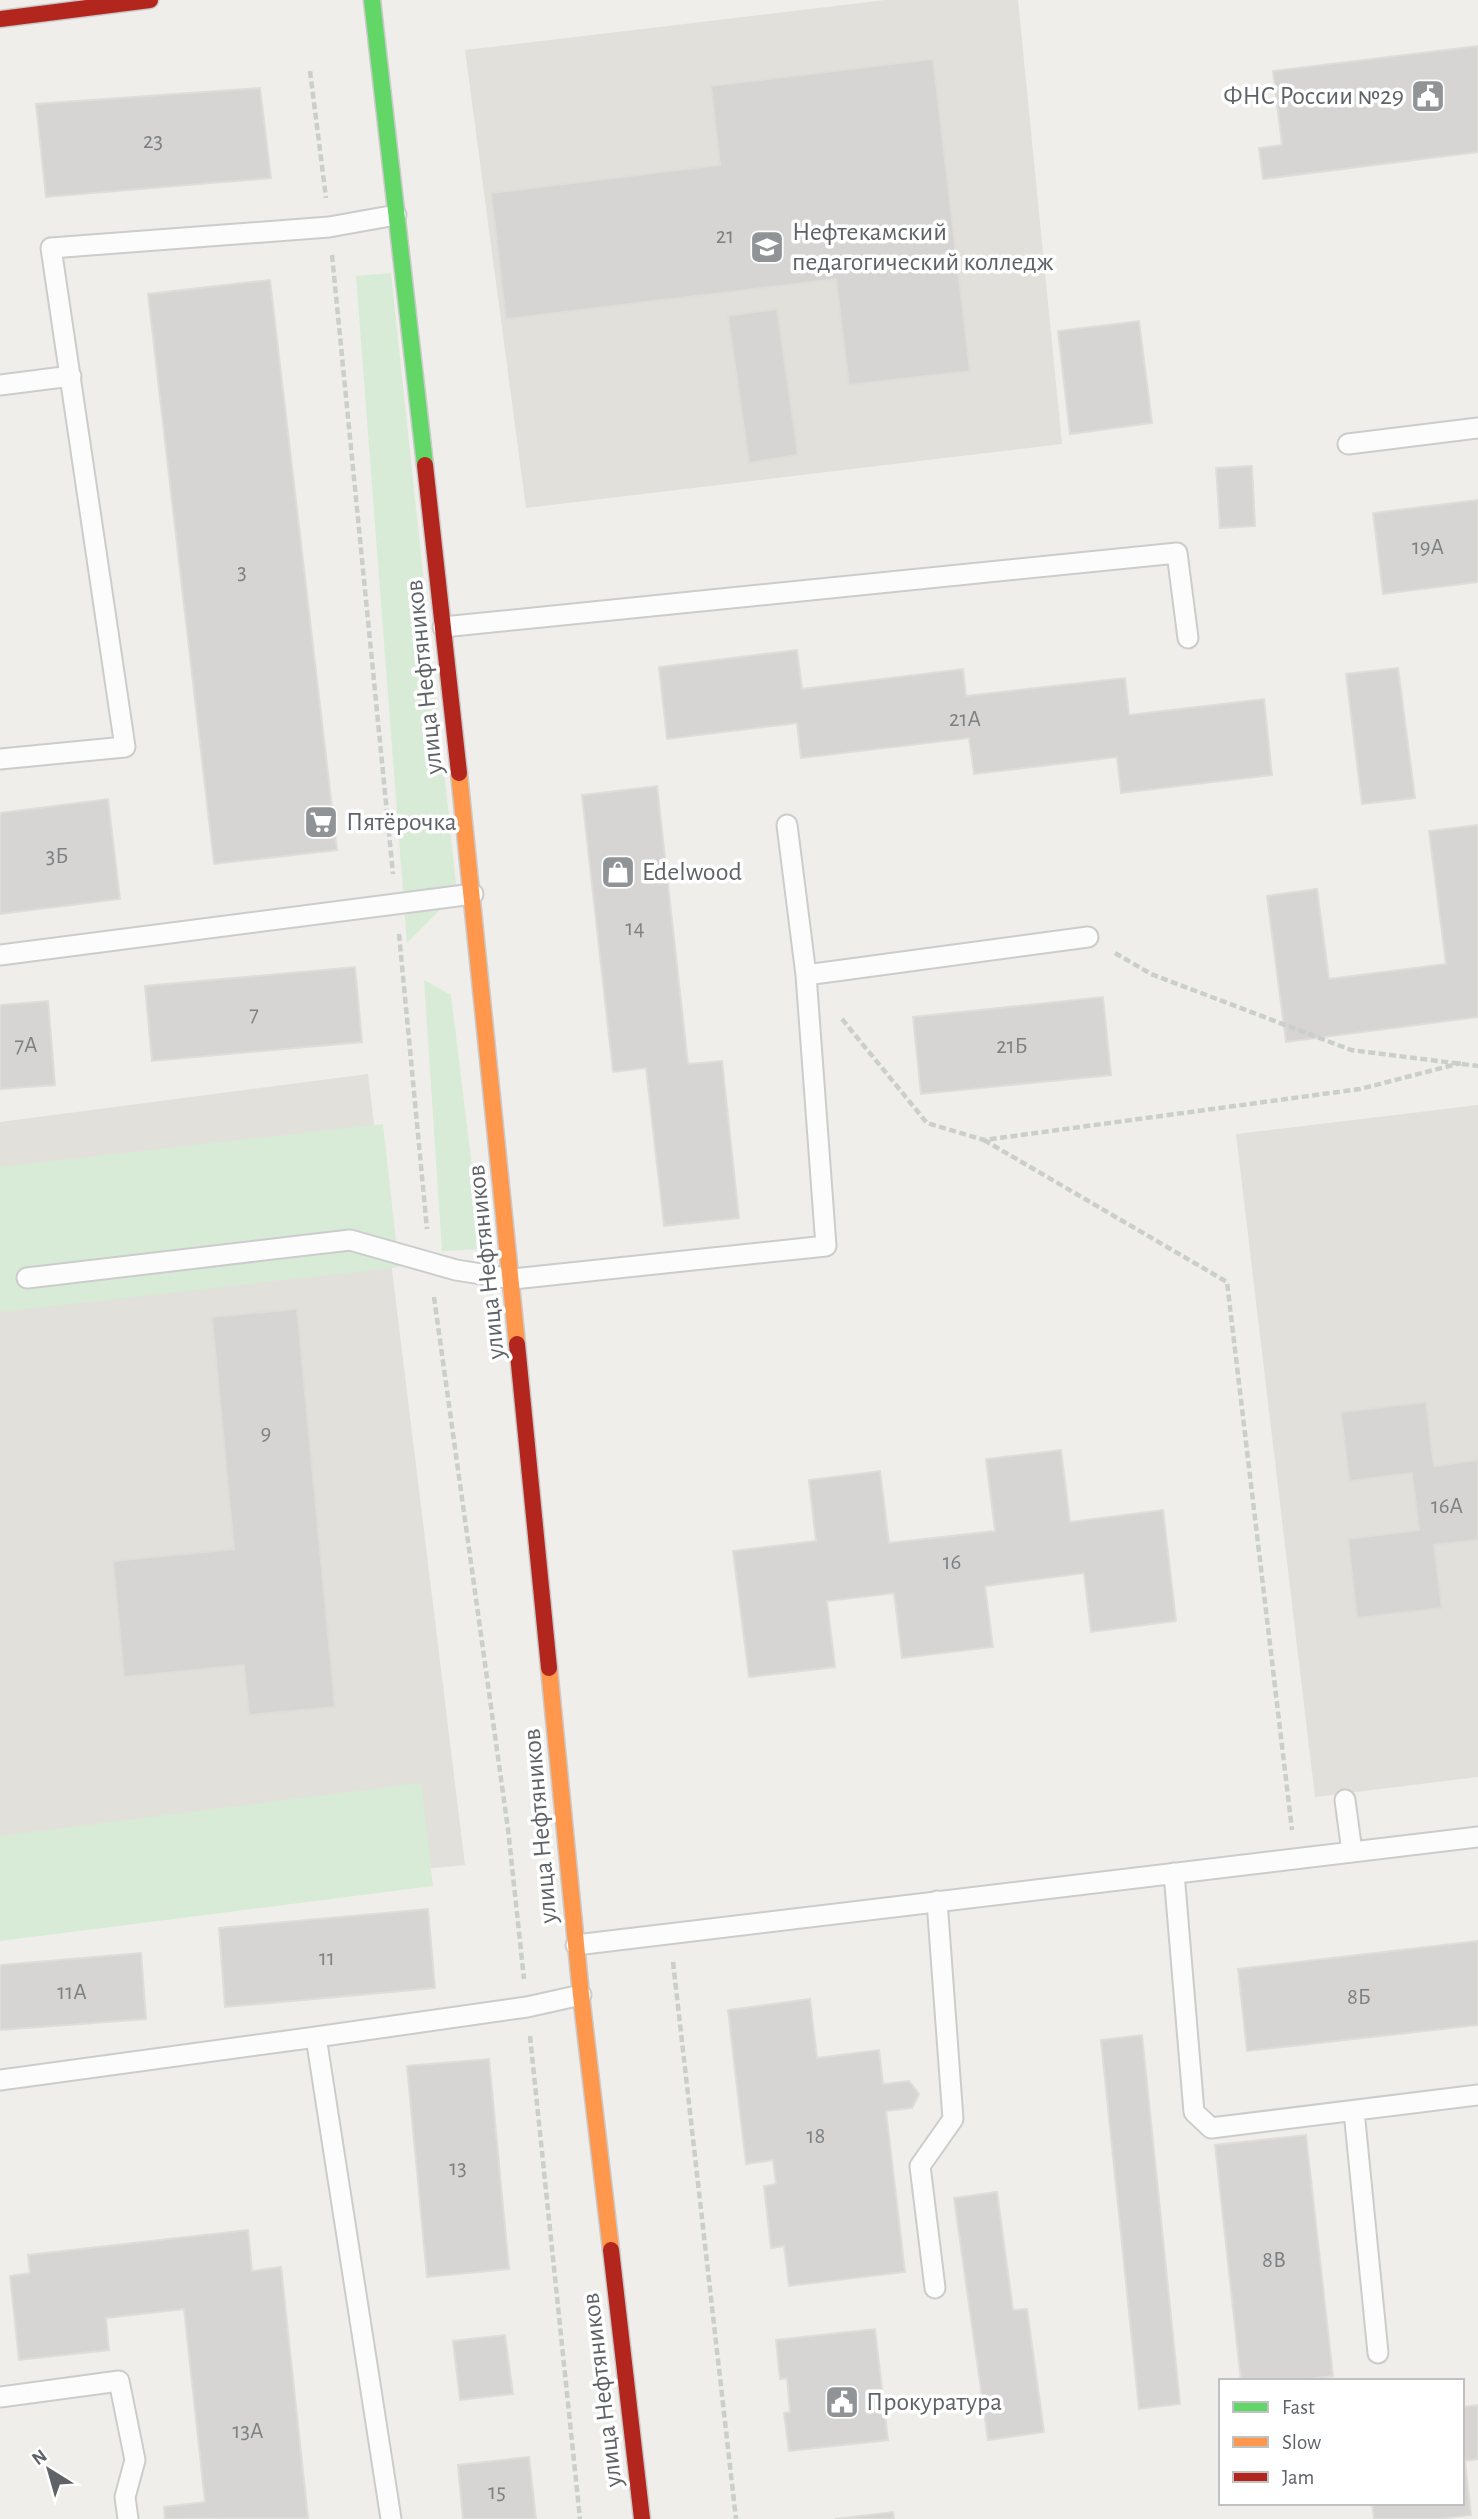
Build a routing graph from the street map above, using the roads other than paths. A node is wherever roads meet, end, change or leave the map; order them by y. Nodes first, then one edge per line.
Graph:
1 (150, 0) edge
2 (372, 0) edge
3 (0, 19) edge
4 (396, 215) junction
5 (71, 376) junction
6 (0, 385) edge
7 (1478, 428) edge
8 (1348, 444) dead end
9 (443, 626) junction
10 (1188, 638) dead end
11 (0, 759) edge
12 (787, 825) dead end
13 (473, 894) junction
14 (1088, 937) road end
15 (0, 955) edge
16 (806, 975) junction
17 (27, 1278) dead end
18 (513, 1279) junction
19 (1345, 1800) dead end
20 (1478, 1838) edge
21 (1352, 1852) junction
22 (1174, 1873) junction
23 (937, 1901) junction
24 (576, 1945) junction
25 (581, 1995) junction
26 (316, 2037) junction
27 (0, 2080) edge
28 (1478, 2095) edge
29 (1354, 2110) junction
30 (935, 2288) dead end
31 (1378, 2353) dead end
32 (0, 2397) edge
33 (128, 2519) edge
34 (391, 2519) edge
35 (642, 2519) edge

1 - 3 main road
2 - 4 main road, улица Нефтяников
4 - 5 lane
4 - 9 main road, улица Нефтяников
5 - 6 lane
5 - 11 lane
7 - 8 lane
9 - 10 lane
9 - 13 main road, улица Нефтяников
12 - 16 lane
13 - 15 lane
13 - 18 main road, улица Нефтяников
14 - 16 lane
16 - 18 lane
17 - 18 lane
18 - 24 main road, улица Нефтяников
19 - 21 lane
20 - 21 lane
21 - 22 lane
22 - 23 lane
22 - 29 lane
23 - 24 lane
23 - 30 lane
24 - 25 main road, улица Нефтяников
25 - 26 lane
25 - 35 main road, улица Нефтяников
26 - 27 lane
26 - 34 lane
28 - 29 lane
29 - 31 lane
32 - 33 lane

